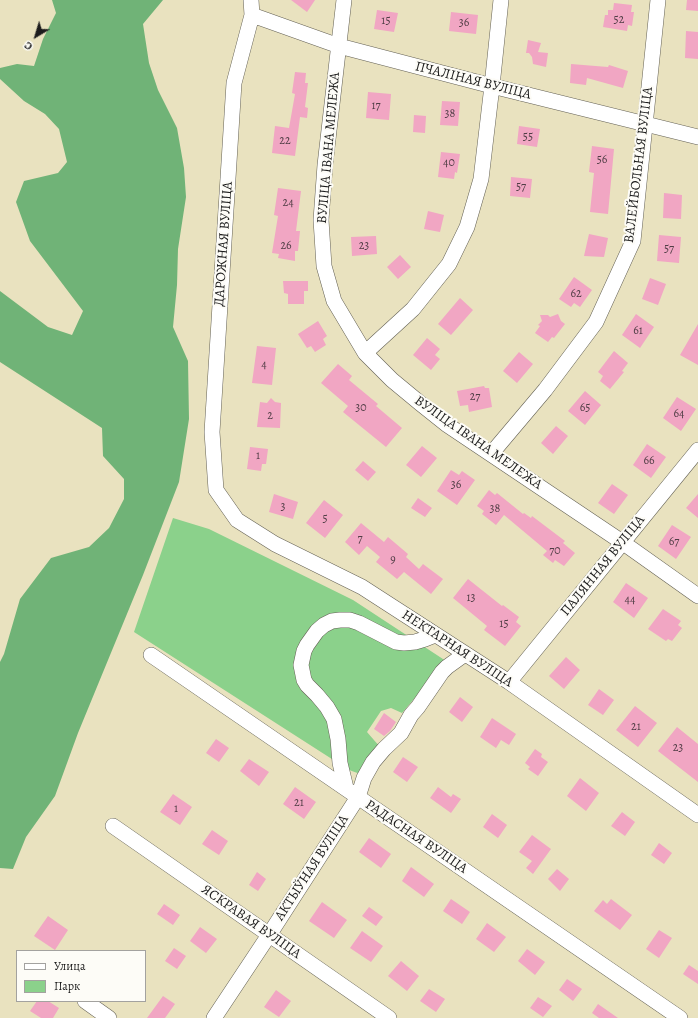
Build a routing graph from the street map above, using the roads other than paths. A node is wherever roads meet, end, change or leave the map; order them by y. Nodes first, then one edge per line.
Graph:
1 (344, 0) edge
2 (501, 0) edge
3 (658, 0) edge
4 (251, 7) edge
5 (339, 46) junction
6 (492, 86) junction
7 (645, 124) junction
8 (698, 137) edge
9 (365, 353) junction
10 (698, 450) edge
11 (491, 454) junction
12 (216, 490) joint
13 (622, 542) junction
14 (698, 596) edge
15 (435, 635) junction
16 (465, 654) junction
17 (151, 655) dead end
18 (509, 682) junction
19 (352, 793) junction
20 (698, 815) edge
21 (113, 826) dead end
22 (269, 935) junction
23 (86, 1002) edge
24 (109, 1018) edge
25 (214, 1018) edge
26 (389, 1018) edge
27 (680, 1018) edge

1 - 5 street, ВУЛІЦА ІВАНА МЕЛЕЖА
2 - 6 street
3 - 7 street, ВАЛЕЙБОЛЬНАЯ ВУЛІЦА
4 - 5 street, ПЧАЛІНАЯ ВУЛІЦА
4 - 12 street, ДАРОЖНАЯ ВУЛІЦА
5 - 6 street, ПЧАЛІНАЯ ВУЛІЦА
5 - 9 street, ВУЛІЦА ІВАНА МЕЛЕЖА
6 - 7 street, ПЧАЛІНАЯ ВУЛІЦА
6 - 9 street
7 - 8 street, ПЧАЛІНАЯ ВУЛІЦА
7 - 11 street, ВАЛЕЙБОЛЬНАЯ ВУЛІЦА
9 - 11 street, ВУЛІЦА ІВАНА МЕЛЕЖА
10 - 13 street, ПАЛЯННАЯ ВУЛІЦА
11 - 13 street, ВУЛІЦА ІВАНА МЕЛЕЖА
12 - 15 street, НЕКТАРНАЯ ВУЛІЦА
13 - 14 street, ВУЛІЦА ІВАНА МЕЛЕЖА
13 - 18 street, ПАЛЯННАЯ ВУЛІЦА
15 - 16 street, НЕКТАРНАЯ ВУЛІЦА
15 - 19 street
16 - 18 street, НЕКТАРНАЯ ВУЛІЦА
16 - 19 street, АКТЫЎНАЯ ВУЛІЦА
17 - 19 street, РАДАСНАЯ ВУЛІЦА
18 - 20 street, НЕКТАРНАЯ ВУЛІЦА
19 - 22 street, АКТЫЎНАЯ ВУЛІЦА
19 - 27 street, РАДАСНАЯ ВУЛІЦА
21 - 22 street, ЯСКРАВАЯ ВУЛІЦА
22 - 25 street, АКТЫЎНАЯ ВУЛІЦА
22 - 26 street, ЯСКРАВАЯ ВУЛІЦА
23 - 24 street

